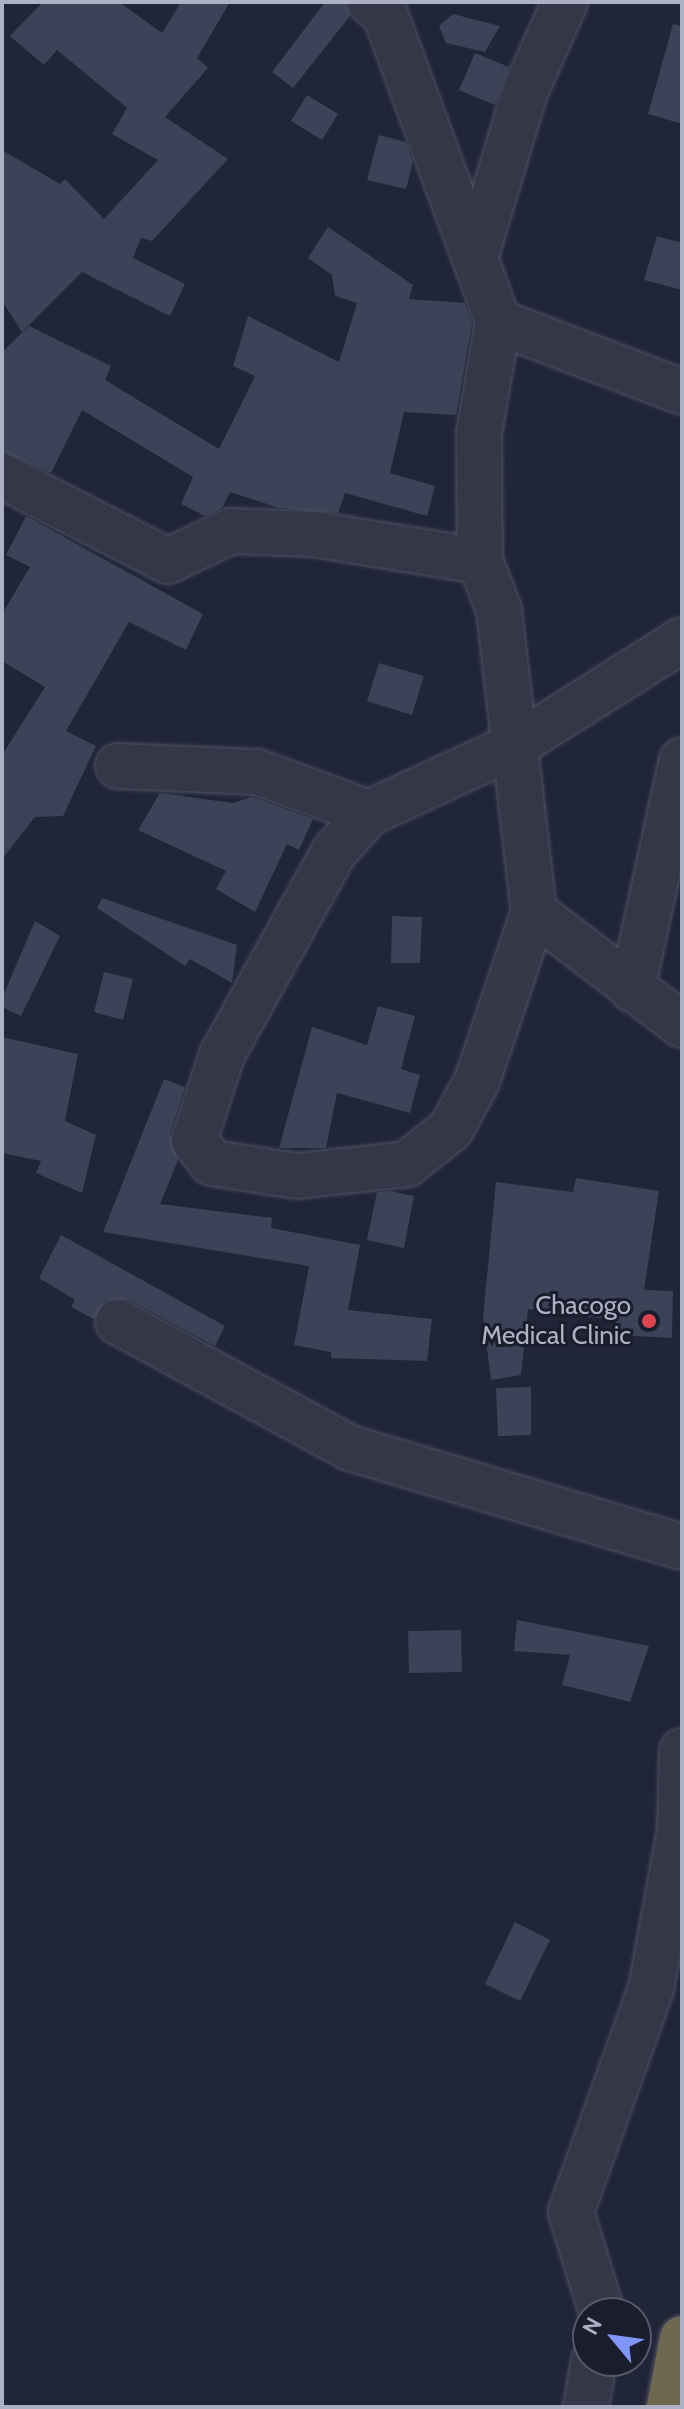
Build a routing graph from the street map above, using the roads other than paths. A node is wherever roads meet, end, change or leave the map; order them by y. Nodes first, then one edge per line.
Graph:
1 (370, 2) edge
2 (565, 2) edge
3 (475, 258) junction
4 (498, 322) junction
5 (682, 392) edge
6 (2, 476) edge
7 (480, 561) junction
8 (682, 640) edge
9 (516, 745) junction
10 (682, 760) edge
11 (118, 766) dead end
12 (369, 813) junction
13 (534, 912) junction
14 (632, 989) junction
15 (682, 1025) edge
16 (118, 1322) dead end
17 (682, 1547) edge
18 (682, 1751) edge
19 (597, 2297) edge
20 (682, 2338) edge
21 (591, 2377) edge
22 (586, 2407) edge
23 (669, 2407) edge

1 - 3 street
2 - 3 street
3 - 4 street
4 - 5 street
4 - 7 street
6 - 7 street
7 - 9 street
8 - 9 street
9 - 12 street
9 - 13 street
10 - 14 street
11 - 12 street
12 - 13 street
13 - 14 street
14 - 15 street
16 - 17 street
18 - 19 street
20 - 23 highway
21 - 22 street

